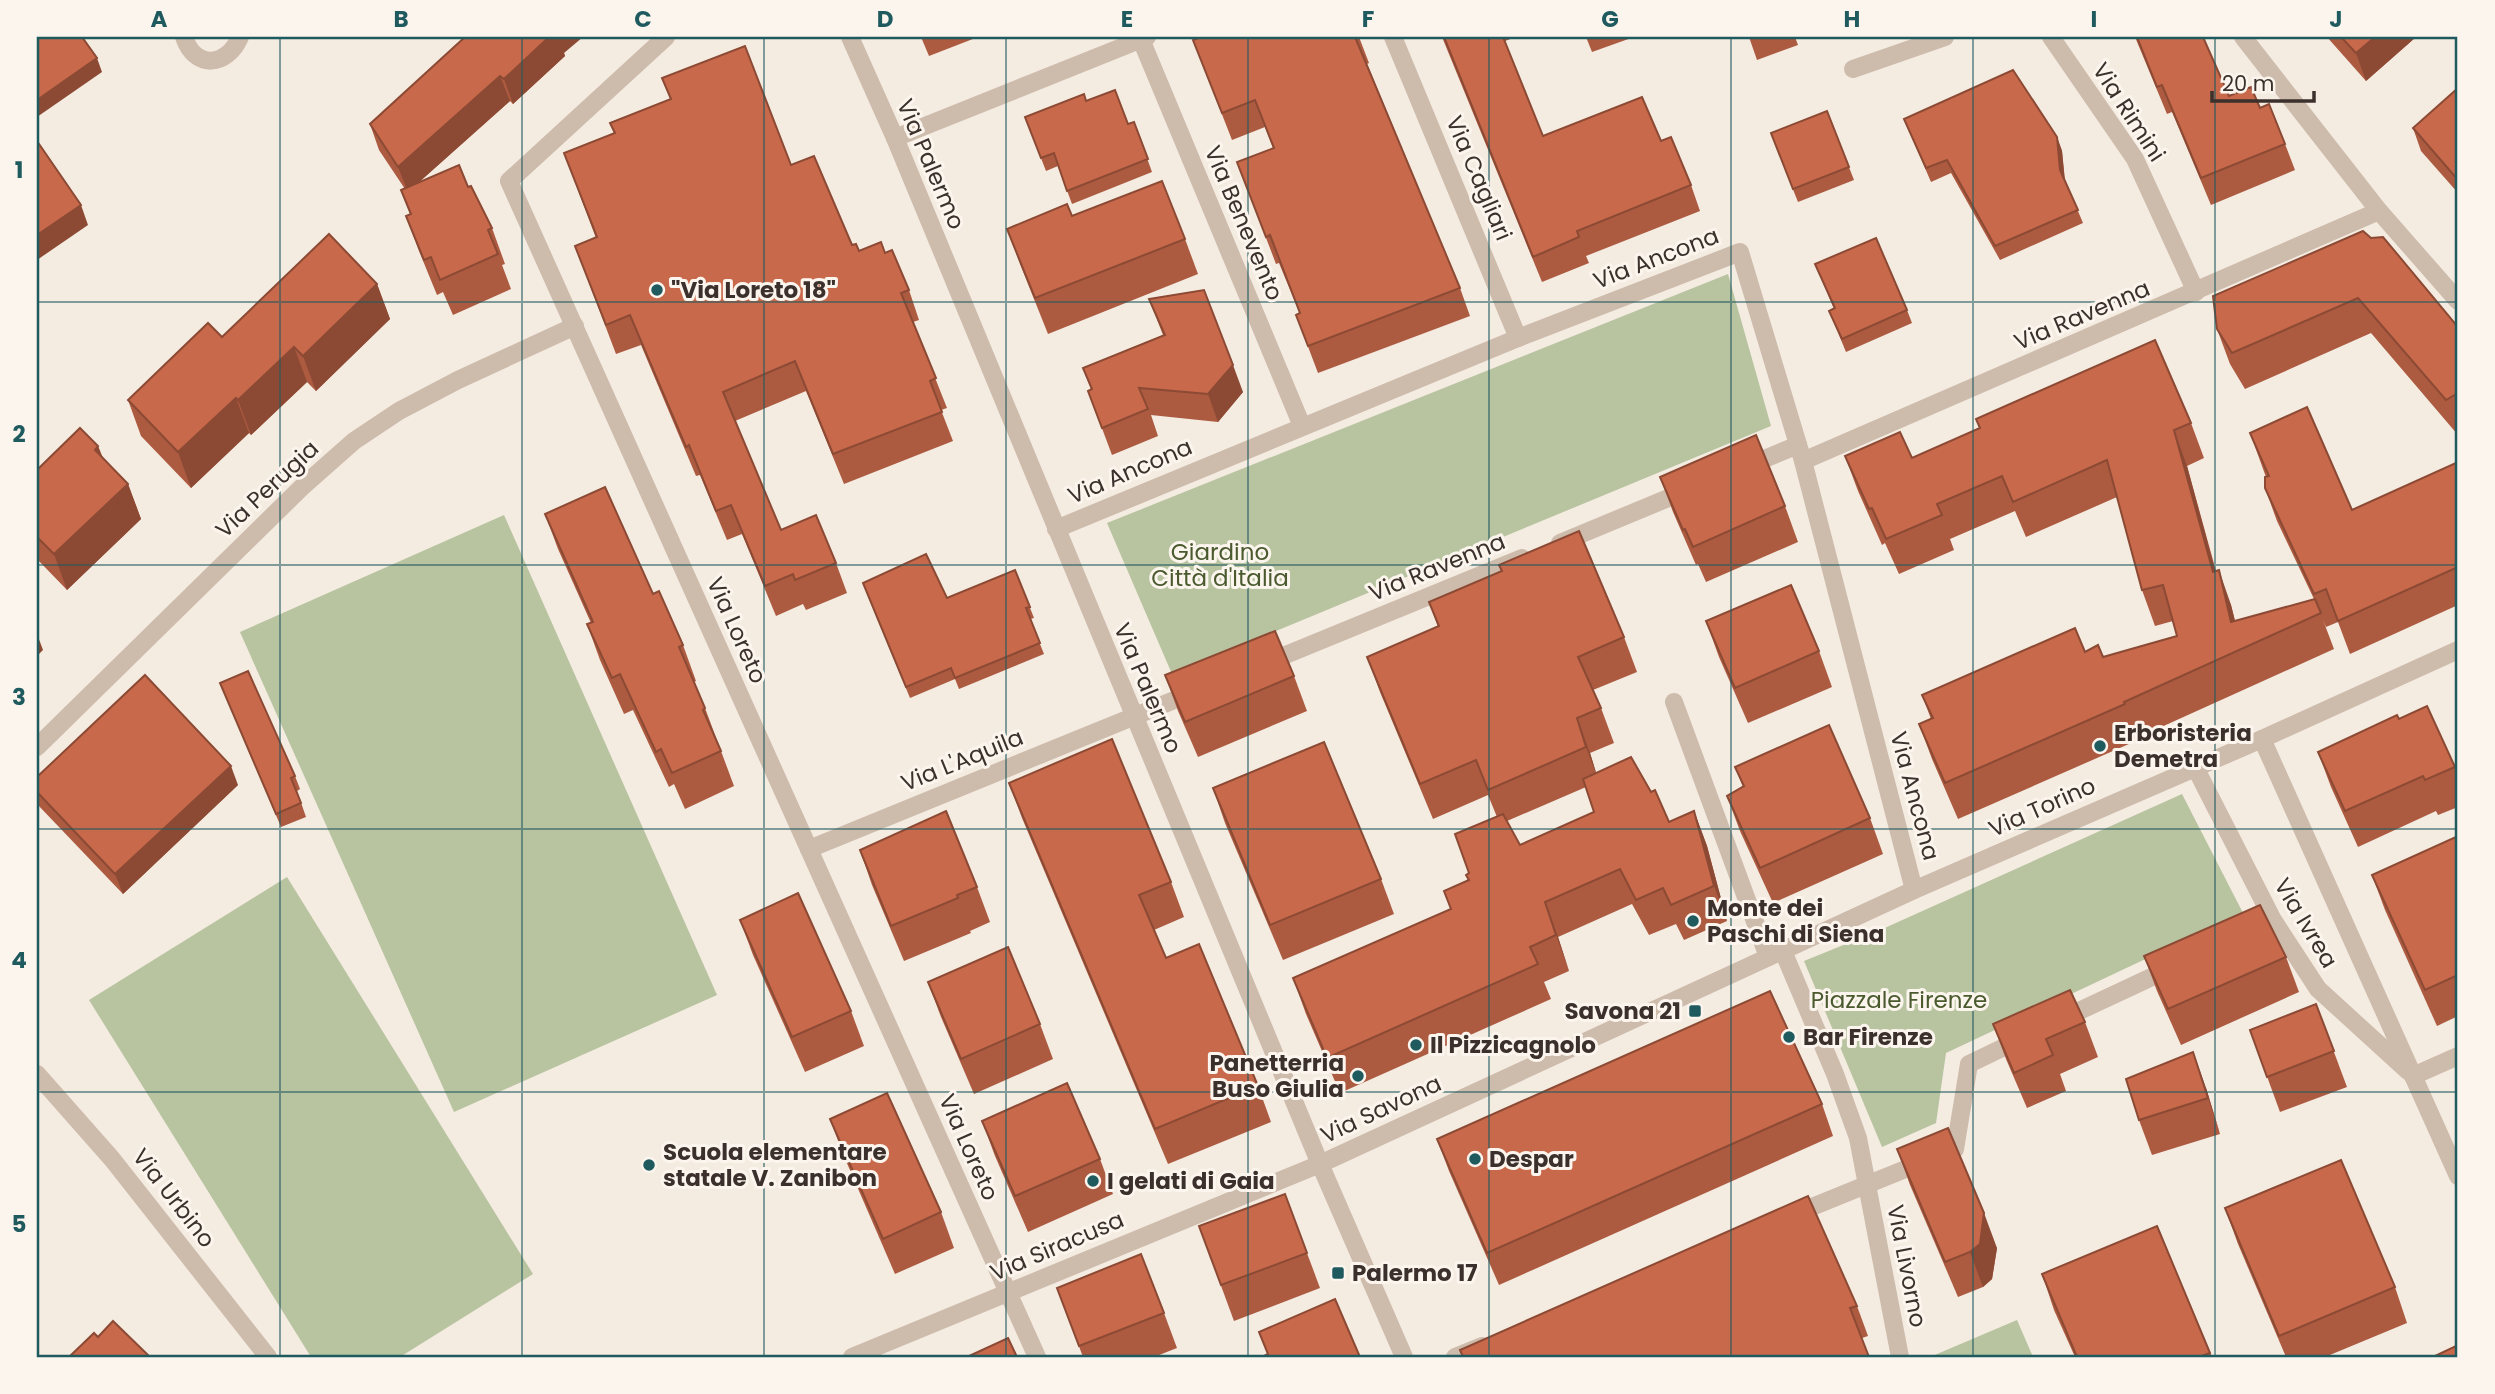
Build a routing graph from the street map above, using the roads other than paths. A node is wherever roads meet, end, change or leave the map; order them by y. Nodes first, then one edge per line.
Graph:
1 (184, 37) edge
2 (240, 37) edge
3 (666, 37) edge
4 (850, 37) edge
5 (1394, 37) edge
6 (1945, 37) edge
7 (2051, 37) edge
8 (2243, 37) edge
9 (1142, 38) edge
10 (1853, 69) dead end
11 (895, 138) junction
12 (2379, 211) junction
13 (2196, 292) junction
14 (2458, 301) edge
15 (575, 326) junction
16 (1518, 338) junction
17 (1302, 426) junction
18 (1800, 453) junction
19 (1735, 471) edge
20 (1709, 481) edge
21 (1056, 529) junction
22 (2458, 650) edge
23 (1253, 668) edge
24 (1215, 684) edge
25 (1674, 702) dead end
26 (1133, 716) junction
27 (2262, 739) junction
28 (37, 747) edge
29 (2195, 767) junction
30 (809, 849) junction
31 (1914, 890) junction
32 (1776, 954) junction
33 (2188, 960) edge
34 (2458, 1056) edge
35 (37, 1074) edge
36 (2413, 1076) junction
37 (1320, 1164) junction
38 (2458, 1176) edge
39 (1867, 1184) junction
40 (1777, 1222) edge
41 (1008, 1293) junction
42 (1499, 1338) edge
43 (268, 1357) edge
44 (852, 1357) edge
45 (1037, 1357) edge
46 (1404, 1357) edge
47 (1455, 1357) edge
48 (1900, 1357) edge

1 - 2 street
3 - 15 street, Via Loreto
4 - 11 street, Via Palermo
5 - 16 street, Via Cagliari
6 - 10 street
7 - 13 street, Via Rimini
8 - 12 street
9 - 11 street
9 - 17 street, Via Benevento
11 - 21 street, Via Palermo
12 - 13 street, Via Ravenna
12 - 14 street
13 - 18 street, Via Ravenna
15 - 28 street, Via Perugia
15 - 30 street, Via Loreto
16 - 17 street, Via Ancona
16 - 18 street, Via Ancona
17 - 21 street, Via Ancona
18 - 19 street, Via Ravenna
18 - 31 street, Via Ancona
20 - 23 street, Via Ravenna
21 - 26 street, Via Palermo
22 - 27 street, Via Torino
24 - 26 street
25 - 32 street
26 - 30 street, Via L'Aquila
26 - 37 street, Via Palermo
27 - 29 street, Via Torino
27 - 36 street, Via Ivrea
29 - 31 street, Via Torino
29 - 36 street, Via Ivrea
30 - 41 street, Via Loreto
31 - 32 street, Via Savona
32 - 37 street, Via Savona
32 - 39 street, Via Livorno
33 - 39 street
34 - 36 street
35 - 43 street, Via Urbino
36 - 38 street, Via Ivrea
37 - 41 street, Via Siracusa
37 - 46 street, Via Palermo
39 - 40 street, Via Livorno
39 - 48 street, Via Livorno
41 - 44 street, Via Siracusa
41 - 45 street, Via Loreto
42 - 47 street

